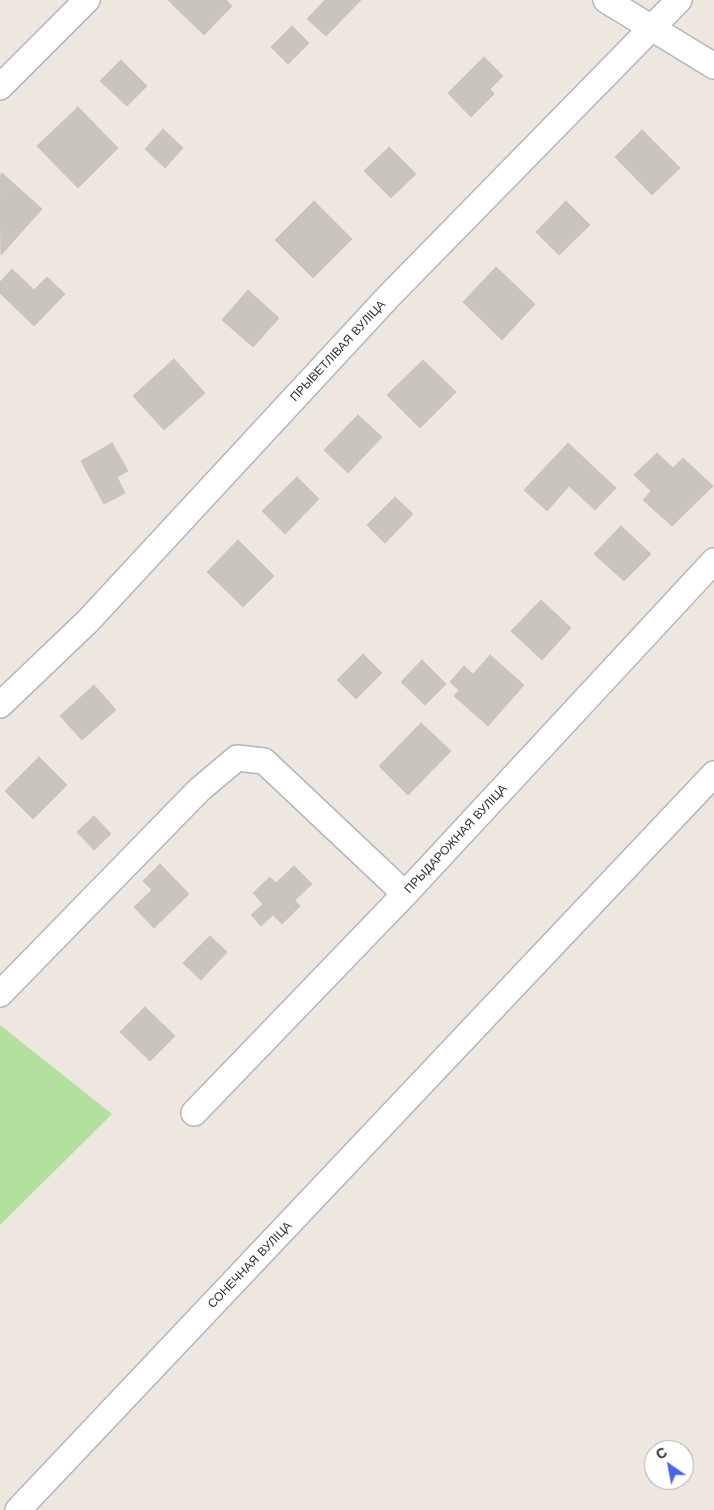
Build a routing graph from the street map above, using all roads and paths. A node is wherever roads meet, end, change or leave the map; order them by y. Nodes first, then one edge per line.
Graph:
1 (87, 0) edge
2 (606, 0) edge
3 (679, 0) edge
4 (652, 28) junction
5 (714, 66) edge
6 (0, 87) edge
7 (714, 561) edge
8 (0, 705) edge
9 (714, 774) edge
10 (405, 894) junction
11 (0, 994) edge
12 (194, 1113) dead end
13 (18, 1510) edge

1 - 6 street
2 - 4 street
3 - 4 street, ПРЫВЕТЛІВАЯ ВУЛІЦА
4 - 5 street
4 - 8 street, ПРЫВЕТЛІВАЯ ВУЛІЦА
7 - 10 street, ПРЫДАРОЖНАЯ ВУЛІЦА
9 - 13 street, СОНЕЧНАЯ ВУЛІЦА
10 - 11 street
10 - 12 street, ПРЫДАРОЖНАЯ ВУЛІЦА

